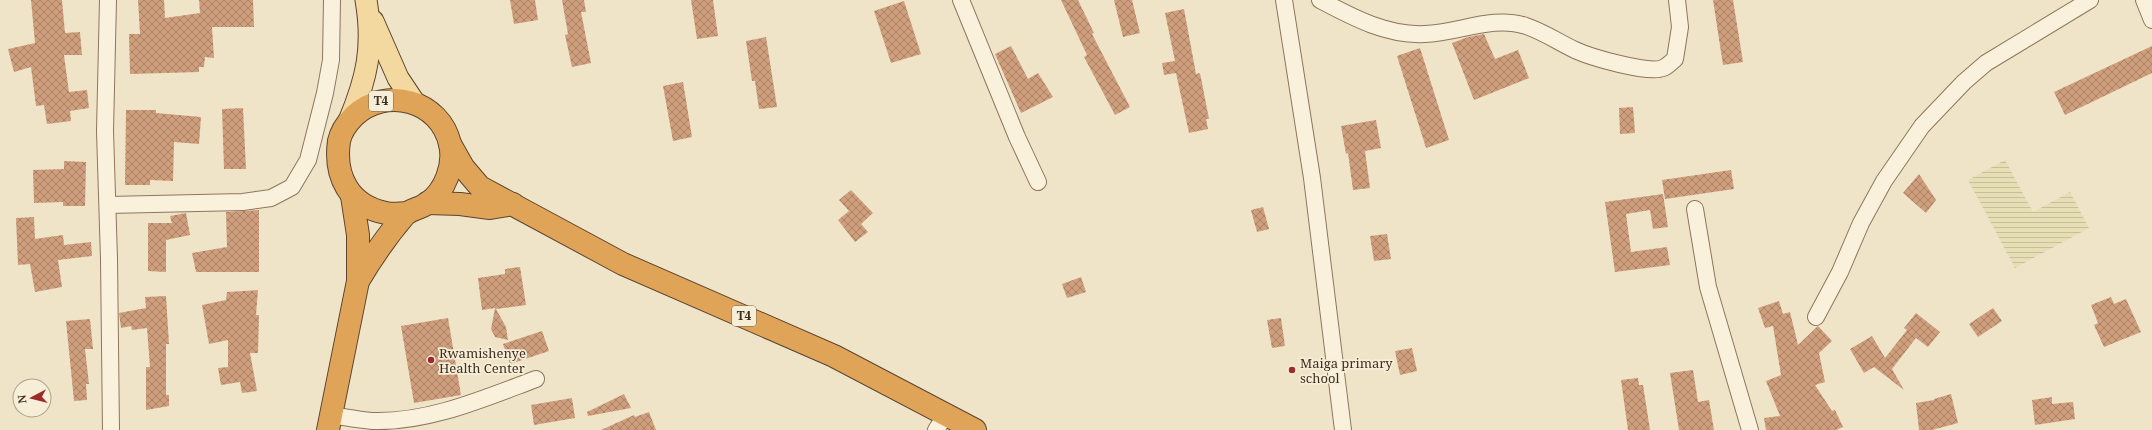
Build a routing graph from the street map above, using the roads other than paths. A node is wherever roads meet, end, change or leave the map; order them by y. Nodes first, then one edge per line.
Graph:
1 (108, 0) edge
2 (332, 0) edge
3 (961, 0) edge
4 (1284, 0) edge
5 (1320, 0) edge
6 (1677, 0) edge
7 (2090, 0) edge
8 (2144, 0) edge
9 (366, 2) edge
10 (2152, 20) edge
11 (414, 102) junction
12 (349, 121) junction
13 (450, 144) junction
14 (1038, 182) dead end
15 (352, 196) junction
16 (428, 204) junction
17 (513, 204) junction
18 (108, 205) junction
19 (1695, 209) dead end
20 (407, 213) junction
21 (358, 281) junction
22 (1816, 317) dead end
23 (536, 379) dead end
24 (329, 423) edge
25 (941, 423) edge
26 (111, 430) edge
27 (975, 430) edge
28 (1343, 430) edge
29 (1750, 430) edge

1 - 18 street
2 - 18 street
3 - 14 street
4 - 28 street
5 - 6 street
7 - 22 street
8 - 10 street
9 - 11 main road
9 - 12 main road
11 - 12 highway, T4
11 - 13 highway, T4
12 - 15 highway, T4
13 - 16 highway, T4
13 - 17 highway, T4
15 - 20 highway, T4
15 - 21 highway, T4
16 - 17 highway, T4
16 - 20 highway, T4
17 - 25 highway, T4
18 - 26 street
19 - 29 street
20 - 21 highway, T4
21 - 24 highway, T4
23 - 24 street
25 - 27 highway, T4

